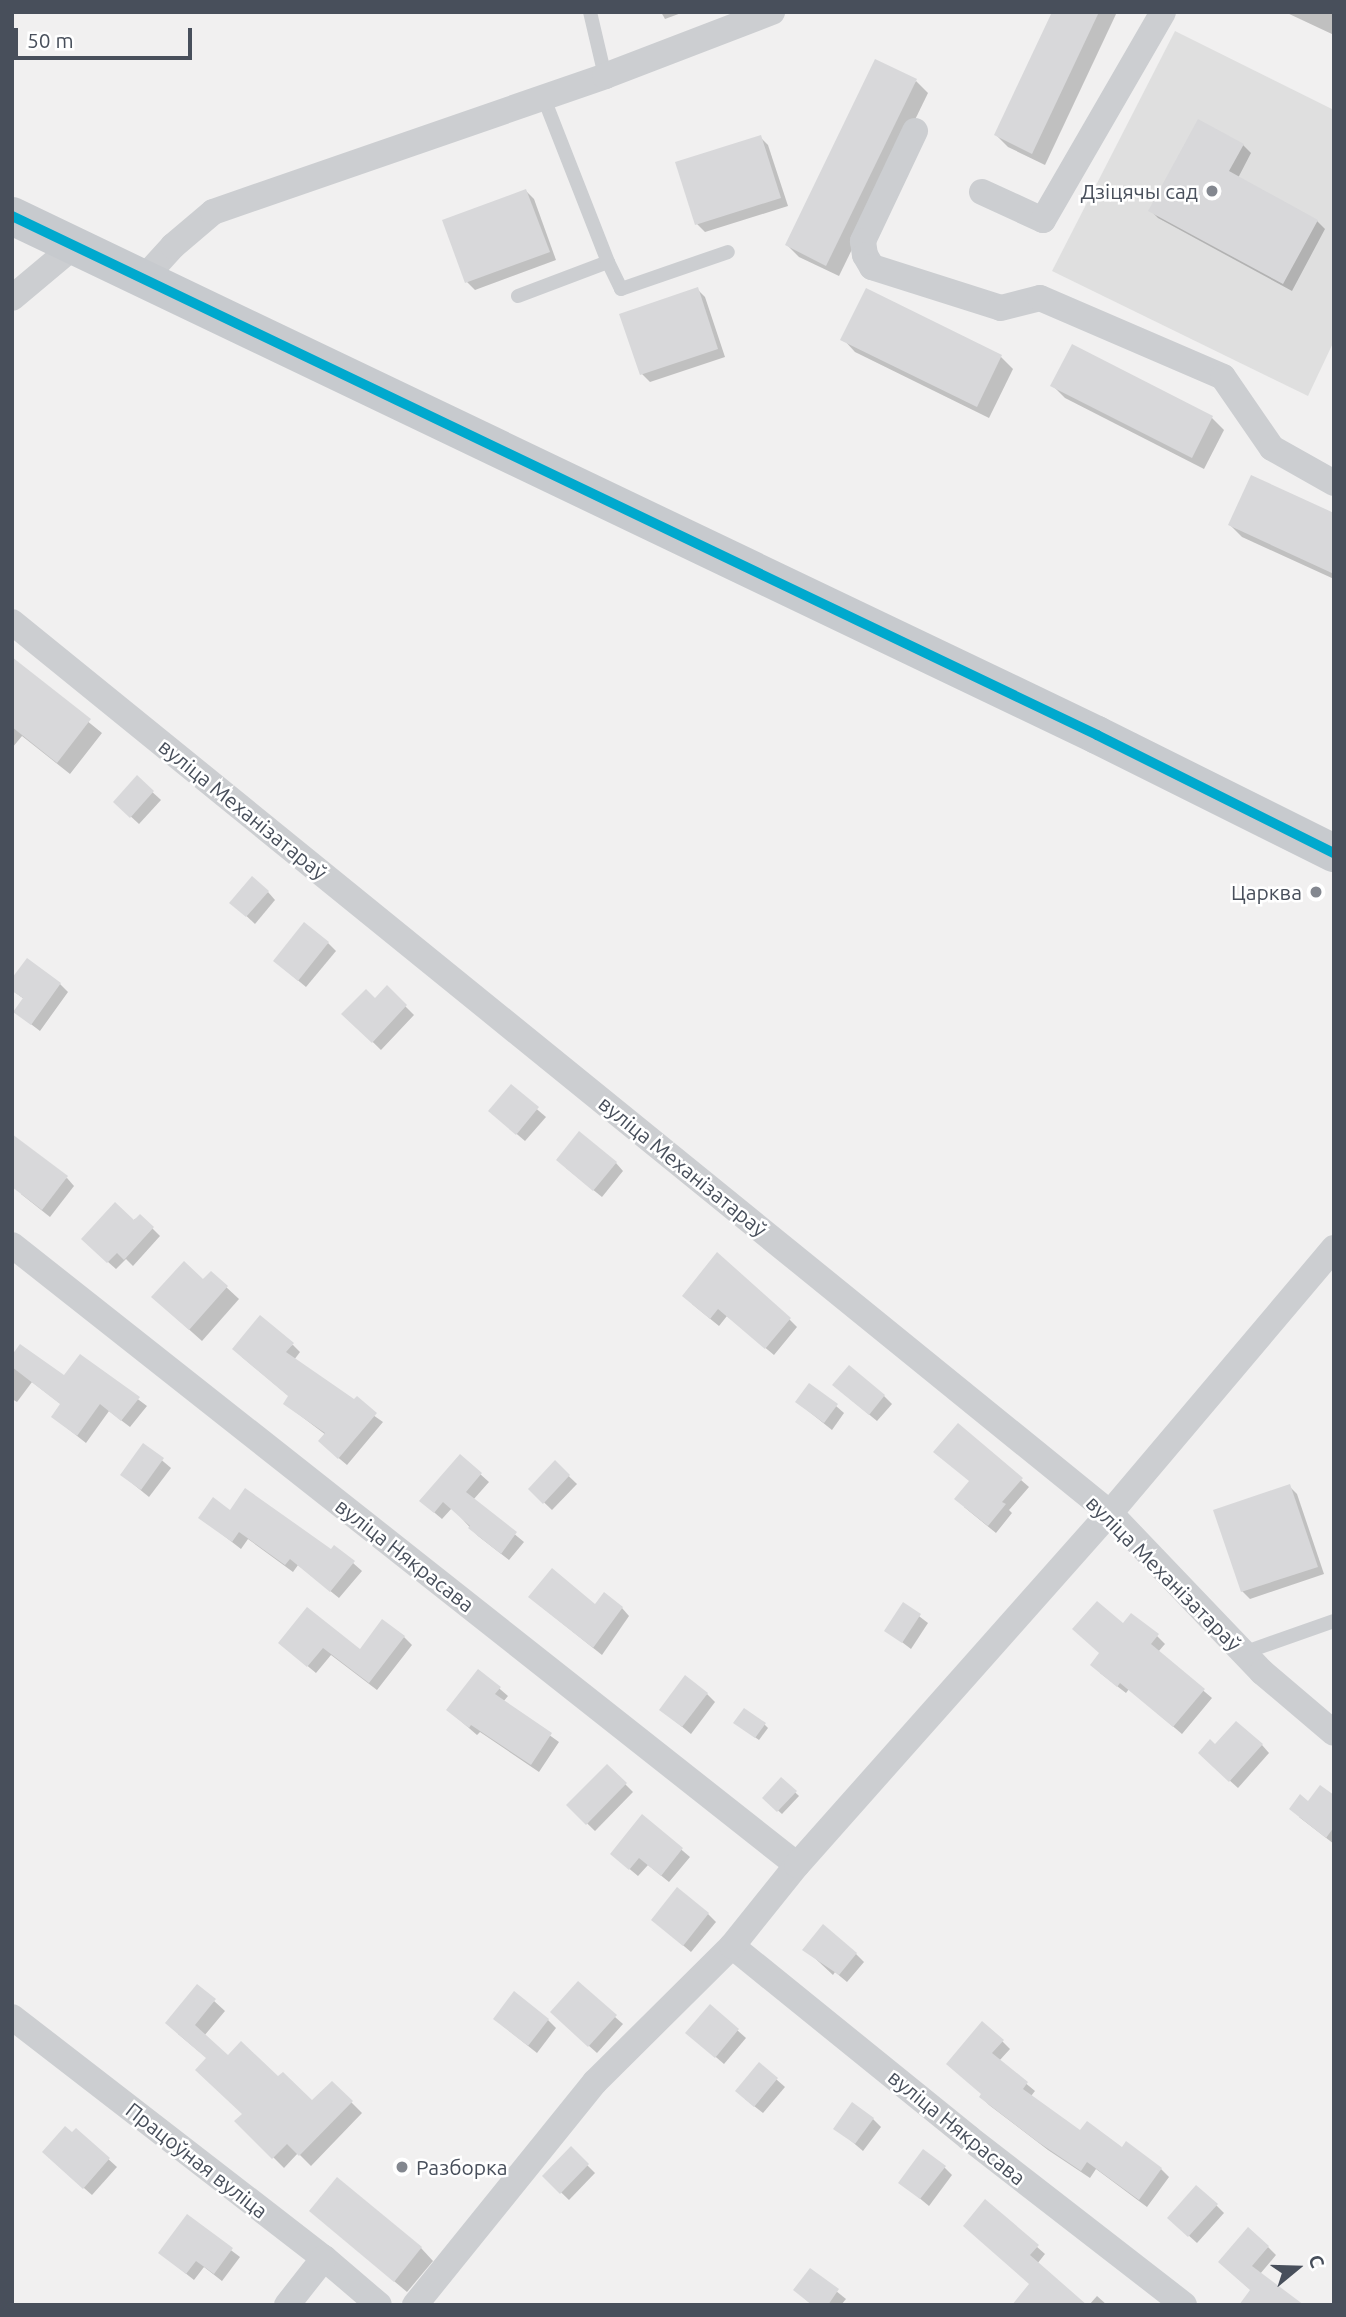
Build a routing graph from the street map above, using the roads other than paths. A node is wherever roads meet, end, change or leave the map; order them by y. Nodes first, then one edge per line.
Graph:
1 (590, 12) edge
2 (772, 12) edge
3 (1163, 12) edge
4 (605, 76) junction
5 (543, 96) junction
6 (915, 131) dead end
7 (982, 192) dead end
8 (12, 216) edge
9 (74, 246) junction
10 (728, 252) dead end
11 (608, 262) junction
12 (143, 279) junction
13 (519, 296) dead end
14 (12, 298) edge
15 (1334, 483) edge
16 (12, 621) edge
17 (1334, 853) edge
18 (12, 1245) edge
19 (1334, 1248) edge
20 (1110, 1513) junction
21 (1334, 1621) edge
22 (1243, 1653) junction
23 (1334, 1733) edge
24 (797, 1865) junction
25 (732, 1946) junction
26 (12, 2017) edge
27 (324, 2258) junction
28 (287, 2305) edge
29 (379, 2305) edge
30 (415, 2305) edge
31 (1184, 2305) edge

1 - 4 lane
2 - 4 street
3 - 7 street
4 - 5 street
5 - 11 lane
5 - 12 street
6 - 15 street
8 - 9 main road
9 - 12 main road
9 - 14 street
10 - 11 lane
11 - 13 lane
12 - 17 main road
16 - 20 street, вуліца Механізатараў
18 - 24 street, вуліца Някрасава
19 - 20 street
20 - 22 street, вуліца Механізатараў
20 - 24 street
21 - 22 lane
22 - 23 street, вуліца Механізатараў
24 - 25 street
25 - 30 street
25 - 31 street, вуліца Някрасава
26 - 27 street, Працоўная вуліца
27 - 28 street
27 - 29 street, Працоўная вуліца

